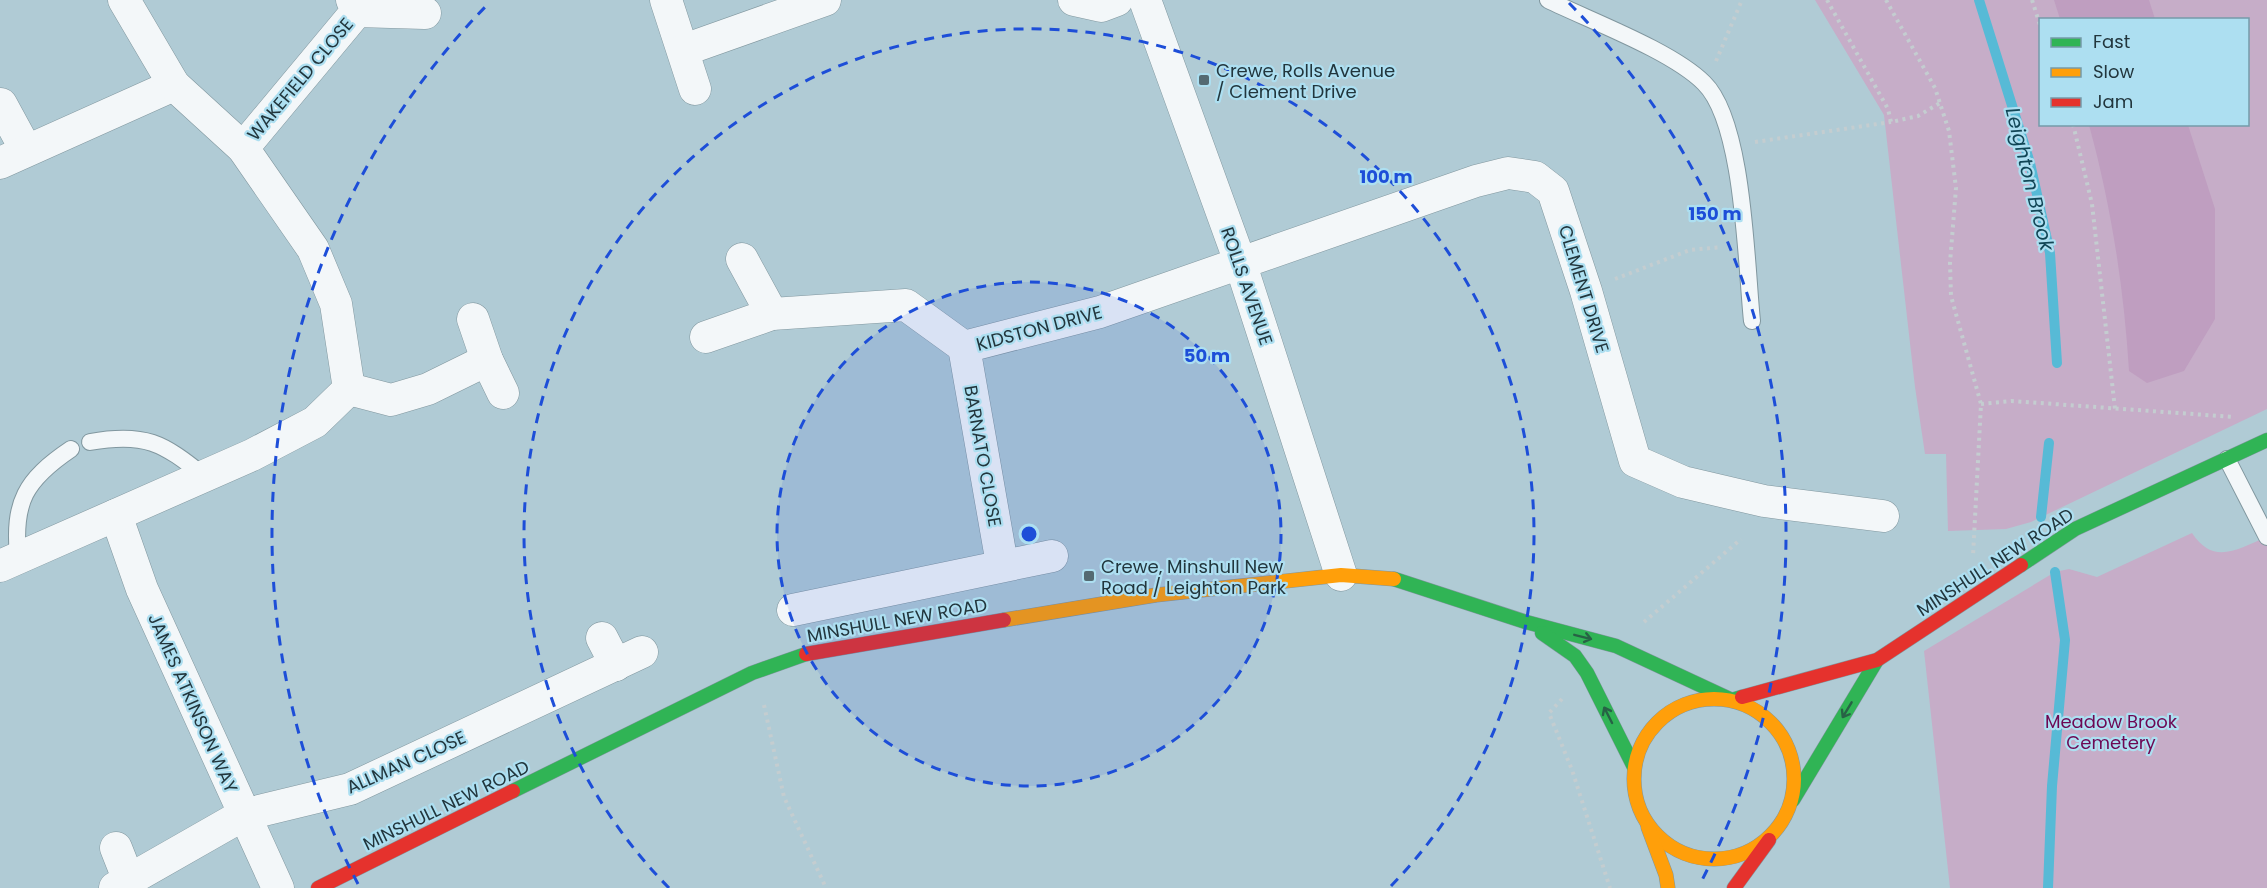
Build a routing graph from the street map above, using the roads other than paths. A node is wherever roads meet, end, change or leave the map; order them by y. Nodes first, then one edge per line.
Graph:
1 (124, 0) edge
2 (666, 0) edge
3 (825, 0) edge
4 (1074, 0) edge
5 (1117, 0) edge
6 (1145, 0) edge
7 (1548, 0) edge
8 (354, 5) edge
9 (425, 13) dead end
10 (684, 51) junction
11 (174, 85) junction
12 (696, 89) dead end
13 (1, 104) edge
14 (243, 148) junction
15 (13, 157) edge
16 (742, 259) dead end
17 (1240, 262) junction
18 (772, 314) junction
19 (472, 319) dead end
20 (1752, 321) dead end
21 (706, 337) dead end
22 (964, 347) junction
23 (487, 360) junction
24 (349, 389) junction
25 (503, 393) dead end
26 (90, 441) dead end
27 (2265, 441) edge
28 (71, 449) dead end
29 (2227, 459) junction
30 (204, 476) junction
31 (116, 515) junction
32 (1883, 516) dead end
33 (2267, 537) edge
34 (1052, 556) dead end
35 (9, 561) edge
36 (1002, 564) junction
37 (1341, 575) junction
38 (793, 610) dead end
39 (1526, 622) junction
40 (620, 652) dead end
41 (1877, 660) junction
42 (1732, 700) junction
43 (1634, 767) junction
44 (1791, 803) junction
45 (243, 815) junction
46 (1646, 822) junction
47 (1779, 827) junction
48 (116, 848) dead end
49 (122, 884) edge
50 (278, 888) edge
51 (318, 888) edge
52 (1668, 888) edge
53 (1734, 888) edge

1 - 11 street
2 - 10 street
3 - 10 street
4 - 5 street
6 - 17 street, ROLLS AVENUE
7 - 20 lane
8 - 9 street, WAKEFIELD CLOSE
8 - 14 street, WAKEFIELD CLOSE
10 - 12 street
11 - 14 street
11 - 15 street
13 - 15 street
14 - 24 street
16 - 18 street
17 - 22 street, KIDSTON DRIVE
17 - 32 street, CLEMENT DRIVE
17 - 37 street, ROLLS AVENUE
18 - 21 street, KIDSTON DRIVE
18 - 22 street, KIDSTON DRIVE
19 - 23 street
22 - 36 street, BARNATO CLOSE
23 - 24 street
23 - 25 street
24 - 30 street
26 - 30 lane
27 - 29 street, MINSHULL NEW ROAD
28 - 35 lane
29 - 33 lane
29 - 41 street, MINSHULL NEW ROAD
30 - 31 street
31 - 35 street
31 - 45 street, JAMES ATKINSON WAY
34 - 36 street
36 - 38 street
37 - 39 street, MINSHULL NEW ROAD
37 - 51 street, MINSHULL NEW ROAD
39 -> 42 street, MINSHULL NEW ROAD
43 -> 39 street, MINSHULL NEW ROAD
40 - 45 street, ALLMAN CLOSE
41 - 42 street, MINSHULL NEW ROAD
41 -> 44 street, MINSHULL NEW ROAD
42 - 43 street
42 - 44 street
43 - 46 street
44 - 47 street
45 - 49 street, ALLMAN CLOSE
45 - 50 street, JAMES ATKINSON WAY
46 - 47 street
46 - 52 street
47 - 53 street
48 - 49 street, ALLMAN CLOSE

